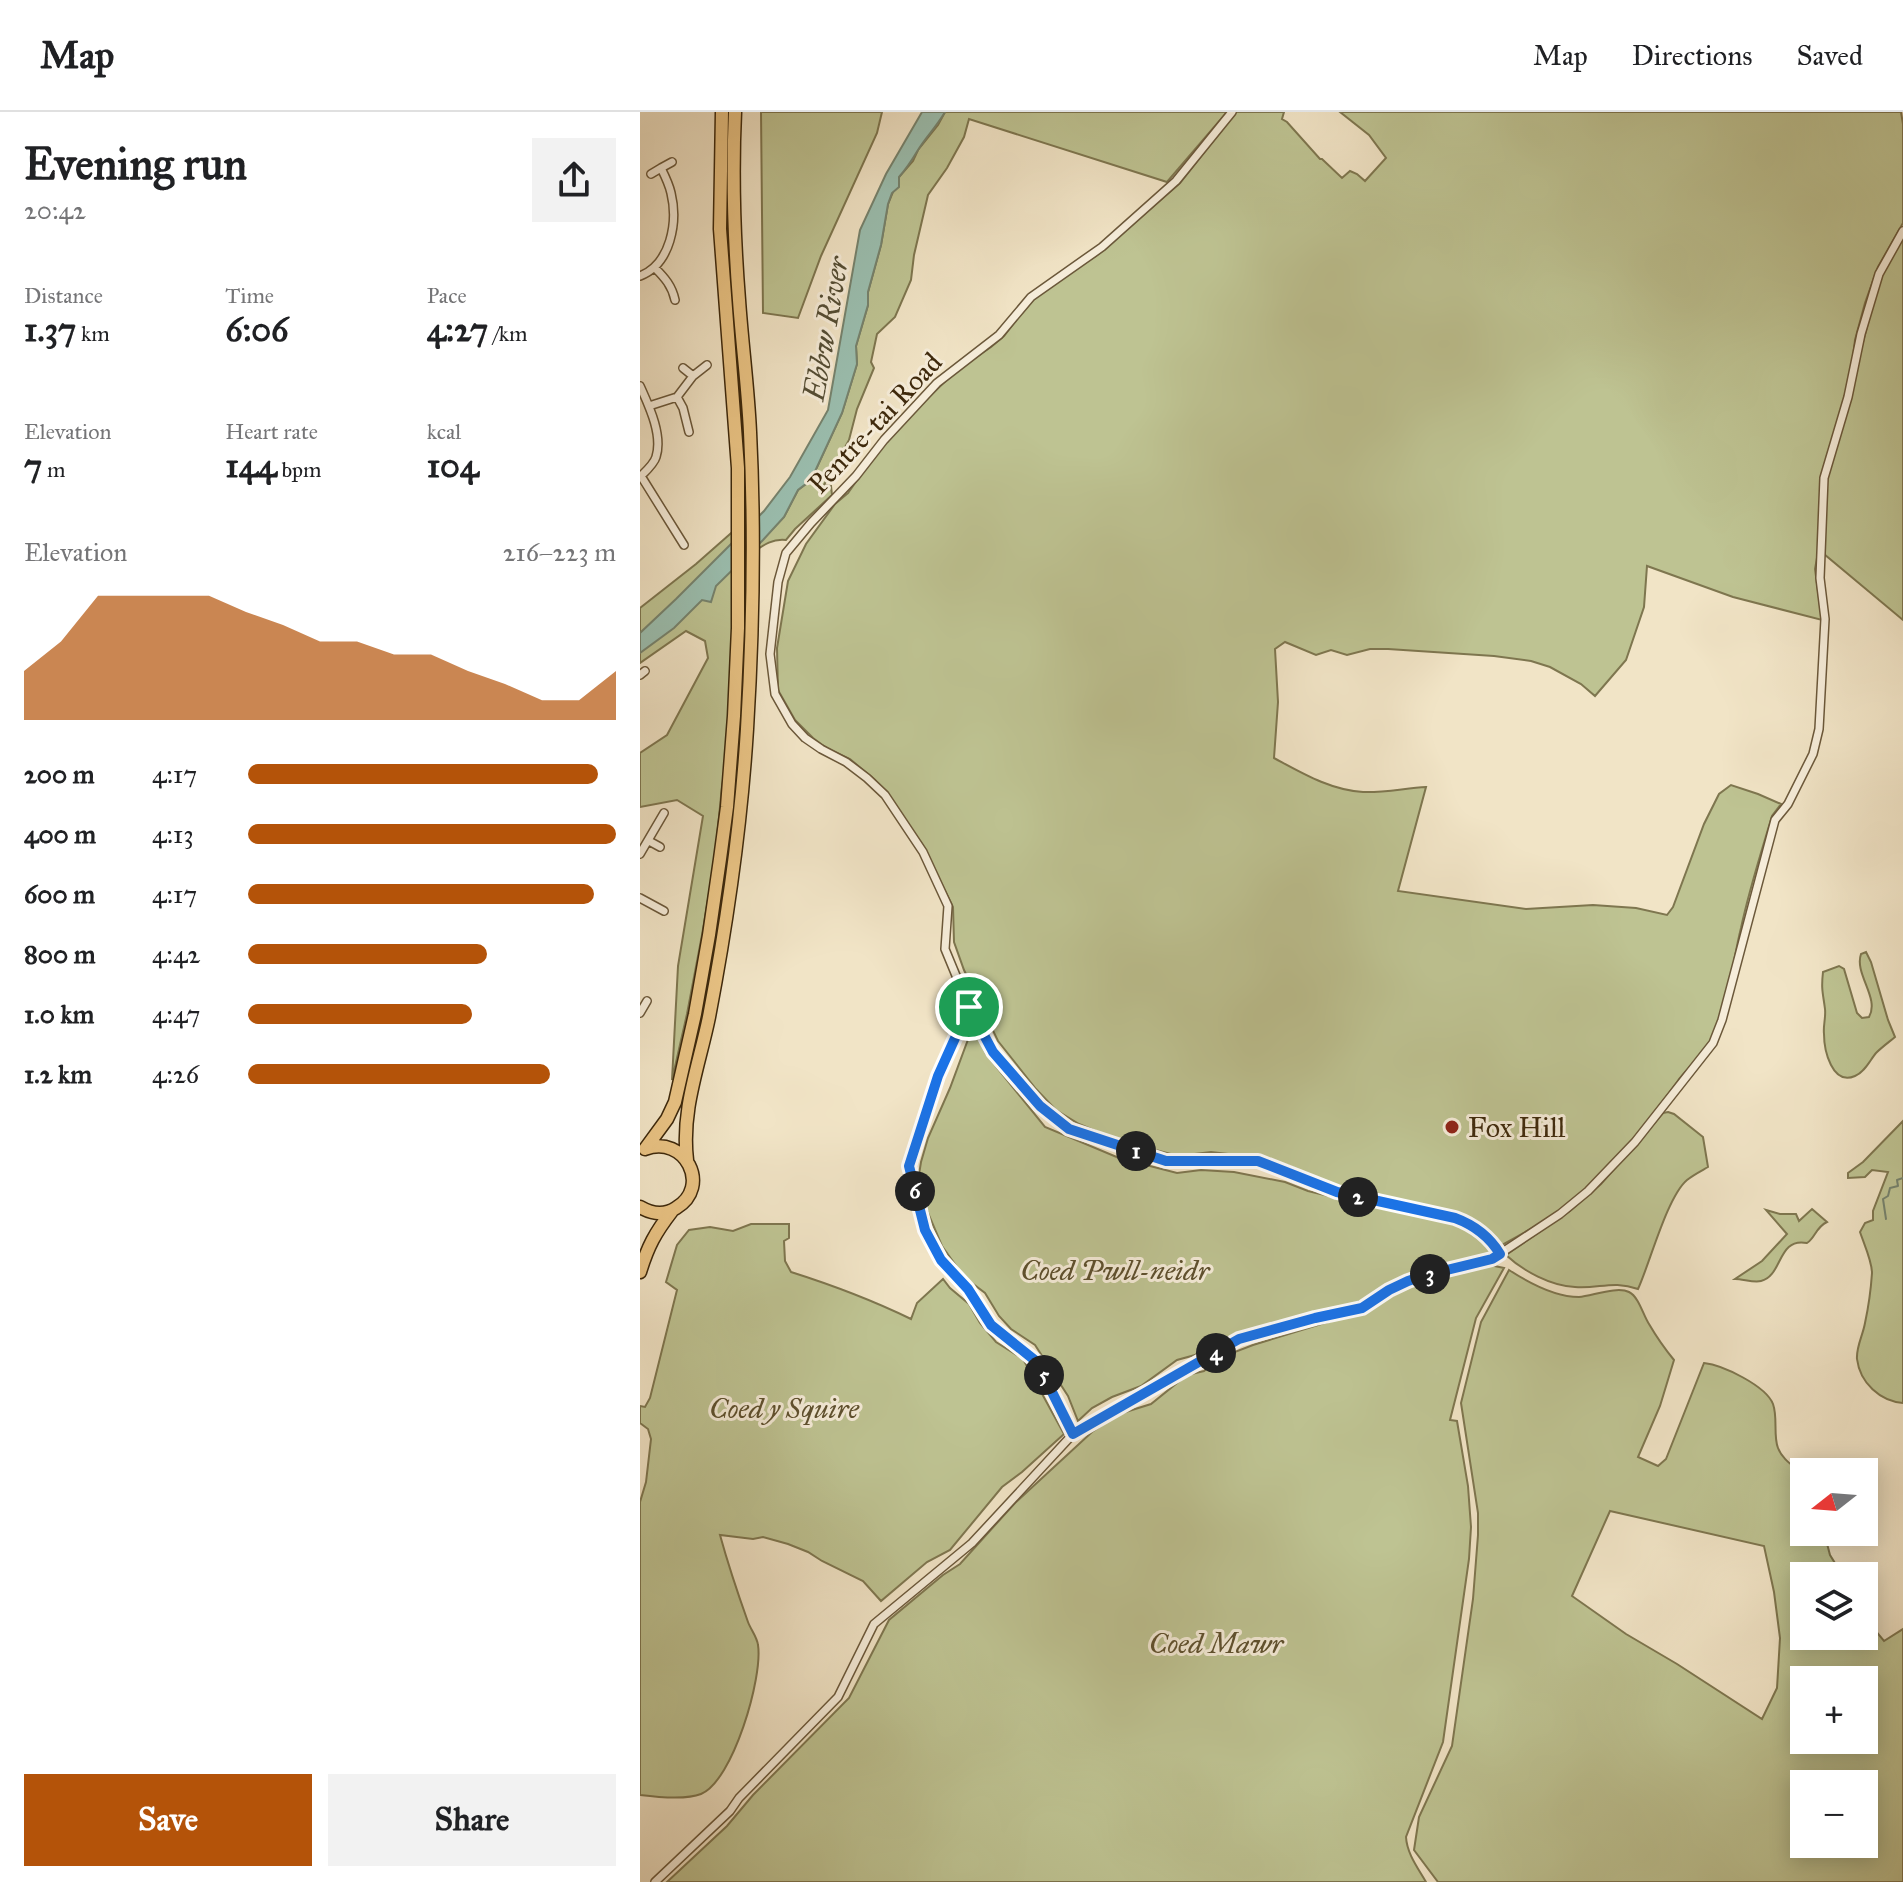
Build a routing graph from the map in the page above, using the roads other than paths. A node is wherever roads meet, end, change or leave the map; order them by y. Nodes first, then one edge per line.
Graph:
1 (722, 112) edge
2 (735, 112) edge
3 (1232, 112) edge
4 (672, 162) dead end
5 (661, 168) junction
6 (651, 174) dead end
7 (1903, 231) edge
8 (655, 268) junction
9 (640, 276) edge
10 (675, 300) dead end
11 (707, 365) dead end
12 (683, 368) dead end
13 (693, 376) junction
14 (640, 386) edge
15 (677, 397) junction
16 (649, 406) junction
17 (689, 432) dead end
18 (641, 477) edge
19 (684, 545) dead end
20 (664, 813) dead end
21 (649, 841) junction
22 (660, 847) dead end
23 (640, 854) edge
24 (640, 898) edge
25 (664, 911) dead end
26 (647, 1001) dead end
27 (969, 1007) junction
28 (640, 1013) edge
29 (642, 1151) edge
30 (687, 1160) junction
31 (640, 1207) edge
32 (672, 1211) junction
33 (1500, 1254) junction
34 (640, 1272) edge
35 (1073, 1434) junction
36 (655, 1882) edge

1 - 29 main road
2 - 30 main road
3 - 27 street, Pentre-tai Road
4 - 5 street
5 - 6 street
5 - 8 street
7 - 33 street
8 - 9 street
8 - 10 street
11 - 13 street
12 - 13 street
13 - 15 street
14 - 16 street
15 - 16 street
15 - 17 street
16 - 18 street
18 - 19 street
20 - 21 street
21 - 22 street
21 - 23 street
24 - 25 street
26 - 28 street
27 - 33 street, Pentre-tai Road
27 - 35 street
29 - 30 main road
30 - 32 main road
31 - 32 main road
32 - 34 main road
33 - 35 street
35 - 36 street

